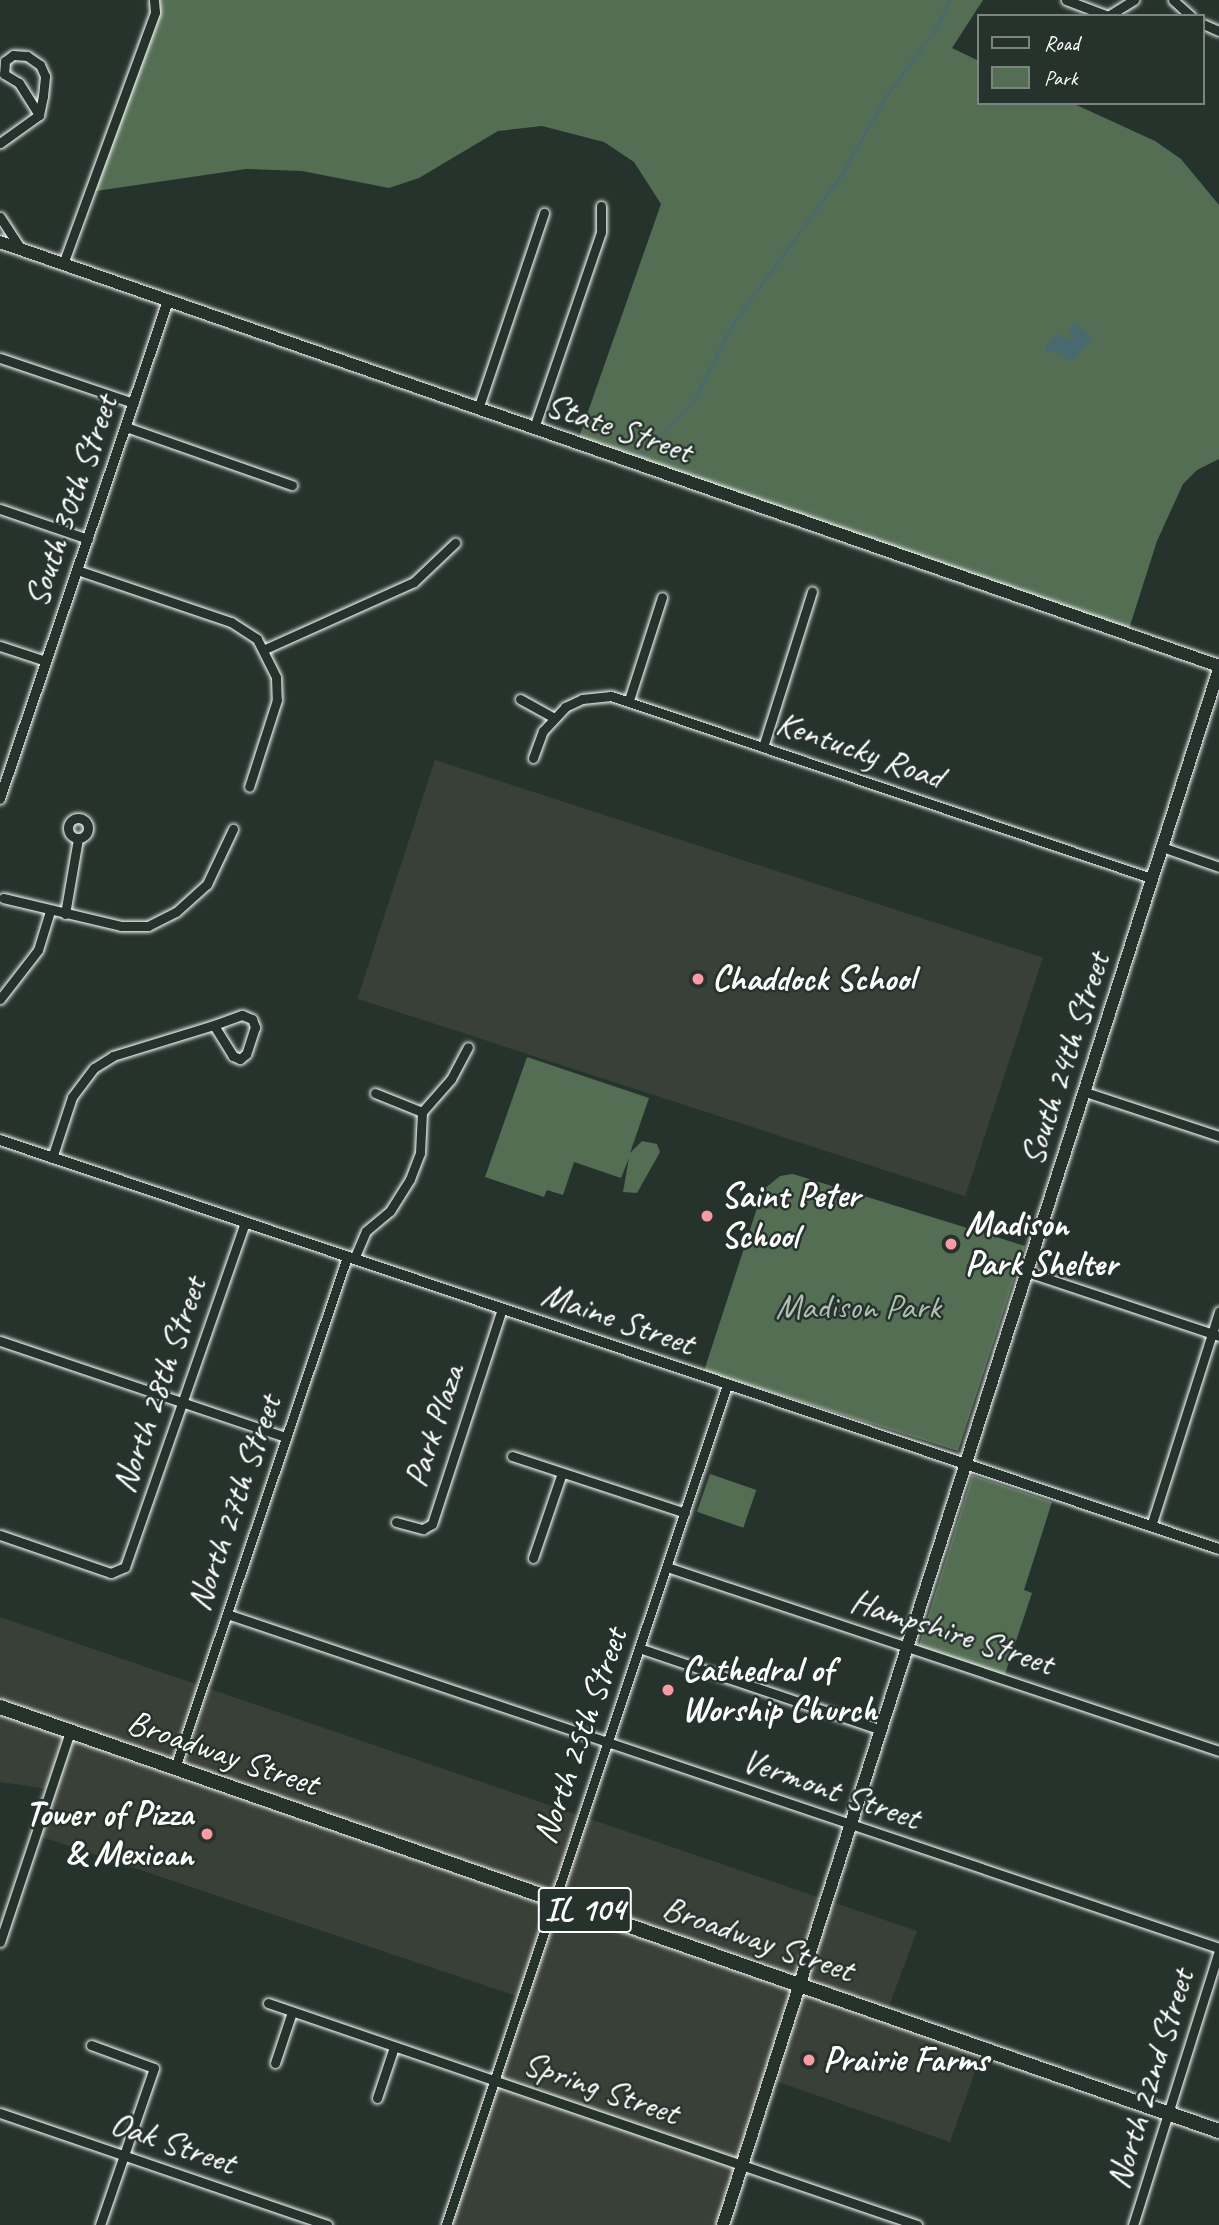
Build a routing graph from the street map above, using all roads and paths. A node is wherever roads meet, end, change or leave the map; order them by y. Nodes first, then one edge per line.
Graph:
1 (154, 0) edge
2 (1066, 0) edge
3 (1135, 0) edge
4 (1173, 0) edge
5 (1103, 14) edge
6 (1111, 14) edge
7 (1189, 14) edge
8 (39, 115) junction
9 (0, 144) edge
10 (601, 206) dead end
11 (544, 213) dead end
12 (0, 217) edge
13 (0, 242) edge
14 (21, 250) junction
15 (63, 264) junction
16 (168, 301) junction
17 (0, 358) edge
18 (134, 403) junction
19 (478, 409) junction
20 (125, 427) junction
21 (534, 428) junction
22 (292, 485) dead end
23 (0, 509) edge
24 (88, 539) junction
25 (454, 543) dead end
26 (77, 570) junction
27 (812, 592) dead end
28 (662, 597) dead end
29 (0, 646) edge
30 (265, 649) junction
31 (46, 662) junction
32 (1219, 668) edge
33 (520, 699) dead end
34 (629, 700) junction
35 (553, 717) junction
36 (763, 747) junction
37 (533, 758) dead end
38 (249, 787) dead end
39 (0, 799) edge
40 (233, 830) dead end
41 (78, 839) dead end
42 (1162, 847) junction
43 (1219, 867) edge
44 (1151, 878) junction
45 (3, 898) dead end
46 (50, 911) junction
47 (65, 914) junction
48 (0, 999) edge
49 (214, 1025) junction
50 (468, 1046) dead end
51 (1085, 1091) junction
52 (375, 1093) dead end
53 (422, 1112) junction
54 (1219, 1136) edge
55 (0, 1140) edge
56 (52, 1158) junction
57 (245, 1223) junction
58 (351, 1258) junction
59 (1027, 1272) junction
60 (502, 1309) junction
61 (1219, 1311) edge
62 (1215, 1335) edge
63 (0, 1341) edge
64 (727, 1385) junction
65 (182, 1402) junction
66 (286, 1437) junction
67 (512, 1456) dead end
68 (965, 1465) junction
69 (562, 1473) junction
70 (685, 1513) junction
71 (396, 1522) dead end
72 (1151, 1526) junction
73 (0, 1535) edge
74 (1219, 1549) edge
75 (533, 1558) dead end
76 (667, 1567) junction
77 (227, 1614) junction
78 (908, 1647) junction
79 (639, 1648) junction
80 (0, 1707) edge
81 (881, 1730) junction
82 (70, 1731) junction
83 (607, 1742) junction
84 (1219, 1751) edge
85 (175, 1768) junction
86 (851, 1826) junction
87 (553, 1899) junction
88 (0, 1942) edge
89 (1219, 1949) edge
90 (800, 1985) junction
91 (268, 2003) dead end
92 (292, 2011) junction
93 (91, 2045) dead end
94 (394, 2047) junction
95 (275, 2063) dead end
96 (493, 2081) junction
97 (377, 2098) dead end
98 (0, 2113) edge
99 (1170, 2114) junction
100 (1219, 2131) edge
101 (123, 2155) junction
102 (742, 2166) junction
103 (100, 2225) edge
104 (327, 2225) edge
105 (446, 2225) edge
106 (723, 2225) edge
107 (917, 2225) edge
108 (1133, 2225) edge

1 - 15 street
2 - 5 street
3 - 6 street
4 - 7 street
8 - 8 street
8 - 9 street
10 - 21 street
11 - 19 street
12 - 14 street
13 - 14 main road, State Street
14 - 15 main road, State Street
15 - 16 main road, State Street
16 - 18 street, South 30th Street
16 - 19 main road, State Street
17 - 18 street
18 - 20 street, South 30th Street
19 - 21 main road, State Street
20 - 22 street
20 - 24 street, South 30th Street
21 - 32 main road, State Street
23 - 24 street
24 - 26 street, South 30th Street
25 - 30 street
26 - 30 street
26 - 31 street, South 30th Street
27 - 36 street
28 - 34 street
29 - 31 street
30 - 38 street
31 - 39 street, South 30th Street
32 - 42 main road, South 24th Street
33 - 35 street
34 - 35 street, Kentucky Road
34 - 36 street, Kentucky Road
35 - 37 street
36 - 44 street, Kentucky Road
40 - 47 street
41 - 47 street
42 - 43 street
42 - 44 main road, South 24th Street
44 - 51 main road, South 24th Street
45 - 46 street
46 - 47 street
46 - 48 street
49 - 49 street
49 - 56 street
50 - 53 street
51 - 54 street
51 - 59 main road, South 24th Street
52 - 53 street
53 - 58 street, North 27th Street
55 - 56 street, Maine Street
56 - 57 street, Maine Street
57 - 58 street, Maine Street
57 - 65 street, North 28th Street
58 - 60 street, Maine Street
58 - 66 street, North 27th Street
59 - 62 street
59 - 68 main road, South 24th Street
60 - 64 street, Maine Street
60 - 71 street, Park Plaza
61 - 62 street
62 - 72 street
63 - 65 street
64 - 68 street, Maine Street
64 - 70 street, North 25th Street
65 - 66 street
65 - 73 street, North 28th Street
66 - 77 street, North 27th Street
67 - 69 street
68 - 72 street, Maine Street
68 - 78 main road, South 24th Street
69 - 70 street
69 - 75 street
70 - 76 street, North 25th Street
72 - 74 street, Maine Street
76 - 78 street, Hampshire Street
76 - 79 street, North 25th Street
77 - 83 street, Vermont Street
77 - 85 street, North 27th Street
78 - 81 main road, South 24th Street
78 - 84 street, Hampshire Street
79 - 81 street
79 - 83 street, North 25th Street
80 - 82 main road, Broadway Street / IL 104
81 - 86 main road, South 24th Street
82 - 85 main road, Broadway Street / IL 104
82 - 88 street
83 - 86 street, Vermont Street
83 - 87 street, North 25th Street
85 - 87 main road, Broadway Street / IL 104
86 - 89 street, Vermont Street
86 - 90 main road, South 24th Street
87 - 90 main road, Broadway Street / IL 104
87 - 96 street, North 25th Street
89 - 99 street, North 22nd Street
90 - 99 main road, Broadway Street / IL 104
90 - 102 main road, South 24th Street
91 - 92 street, Spring Street
92 - 94 street, Spring Street
92 - 95 street
93 - 101 street
94 - 96 street, Spring Street
94 - 97 street
96 - 102 street, Spring Street
96 - 105 street, North 25th Street
98 - 101 street, Oak Street
99 - 100 main road, Broadway Street / IL 104
99 - 108 street, North 22nd Street
101 - 103 street
101 - 104 street, Oak Street
102 - 106 main road, South 24th Street
102 - 107 street, Spring Street

